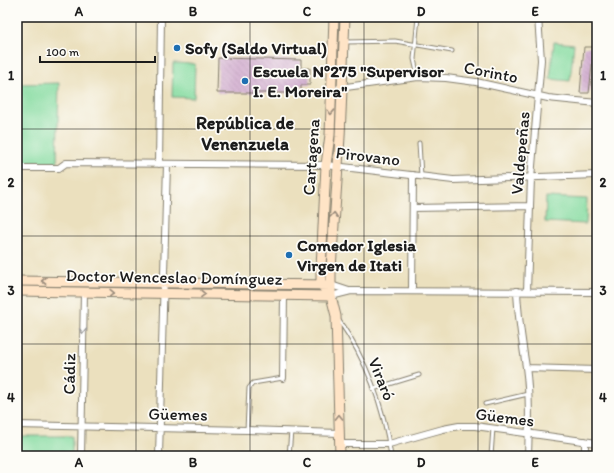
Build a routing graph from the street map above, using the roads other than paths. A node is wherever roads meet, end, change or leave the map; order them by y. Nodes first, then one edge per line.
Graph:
1 (161, 17) edge
2 (334, 17) edge
3 (345, 17) edge
4 (418, 17) edge
5 (538, 17) edge
6 (344, 42) junction
7 (414, 45) junction
8 (452, 51) dead end
9 (418, 77) junction
10 (332, 88) junction
11 (342, 88) junction
12 (539, 96) junction
13 (597, 103) edge
14 (419, 143) dead end
15 (159, 164) junction
16 (167, 164) junction
17 (326, 165) junction
18 (337, 167) junction
19 (17, 168) edge
20 (597, 175) edge
21 (413, 176) junction
22 (421, 176) junction
23 (532, 178) junction
24 (530, 206) junction
25 (413, 208) junction
26 (17, 281) edge
27 (164, 283) junction
28 (321, 285) junction
29 (331, 285) junction
30 (17, 291) edge
31 (351, 291) junction
32 (412, 291) junction
33 (527, 291) junction
34 (84, 292) junction
35 (517, 292) junction
36 (597, 292) edge
37 (164, 294) junction
38 (284, 295) junction
39 (331, 296) junction
40 (336, 316) junction
41 (526, 368) junction
42 (597, 370) edge
43 (418, 375) dead end
44 (284, 378) joint
45 (373, 389) junction
46 (528, 394) junction
47 (485, 404) dead end
48 (17, 426) edge
49 (82, 426) junction
50 (160, 428) junction
51 (492, 428) junction
52 (247, 430) junction
53 (291, 431) junction
54 (339, 433) junction
55 (529, 434) junction
56 (585, 441) junction
57 (597, 442) edge
58 (340, 444) junction
59 (389, 444) junction
60 (81, 456) edge
61 (160, 456) edge
62 (289, 456) edge
63 (340, 456) edge
64 (391, 456) edge
65 (491, 456) edge
66 (528, 456) edge
67 (585, 456) edge

1 - 15 street
2 - 10 main road, Cartagena
3 - 6 main road, Cartagena
4 - 7 lane
5 - 12 street, Valdepeñas
6 - 7 lane
6 - 11 main road, Cartagena
7 - 8 lane
7 - 9 lane
9 - 11 street, Corinto
9 - 12 street, Corinto
10 - 11 street, Corinto
10 -> 17 main road, Cartagena
11 - 18 main road, Cartagena
12 - 13 street, Corinto
12 - 23 street, Valdepeñas
14 - 22 lane
15 - 16 street, Pirovano
15 - 19 street, Pirovano
16 - 17 street, Pirovano
16 - 27 street
17 - 18 street, Pirovano
17 - 28 main road, Cartagena
18 - 21 street, Pirovano
29 -> 18 main road, Cartagena
20 - 23 street, Pirovano
21 - 22 street, Pirovano
21 - 25 street
22 - 23 street, Pirovano
23 - 24 street, Valdepeñas
24 - 25 street
24 - 33 street, Valdepeñas
25 - 32 street
27 -> 26 main road, Doctor Wenceslao Domínguez
27 - 28 main road, Doctor Wenceslao Domínguez
27 - 37 street
28 - 29 main road, Doctor Wenceslao Domínguez
28 - 39 main road, Cartagena
29 - 31 street
29 - 39 main road, Cartagena
30 - 34 main road, Doctor Wenceslao Domínguez
31 - 32 street
31 - 39 street
32 - 35 street
33 - 35 street
33 - 36 street
34 -> 37 main road, Doctor Wenceslao Domínguez
34 -> 49 street, Cádiz
35 - 41 street
37 -> 38 main road, Doctor Wenceslao Domínguez
37 - 50 street
38 - 39 main road, Doctor Wenceslao Domínguez
38 - 44 street
39 - 40 main road, Cartagena
40 - 45 lane, Viraró
54 -> 40 main road, Cartagena
41 - 42 street
41 - 46 street
43 - 45 lane
44 - 52 lane
45 - 59 lane, Viraró
46 - 47 lane
46 - 55 street
48 - 49 street, Güemes
49 - 50 street, Güemes
49 - 60 street, Cádiz
50 - 52 street, Güemes
50 - 61 street
51 - 55 street, Güemes
51 - 59 street, Güemes
51 - 65 lane
52 - 53 street, Güemes
53 - 54 street, Güemes
53 - 62 lane
54 - 58 main road, Cartagena
55 - 56 street, Güemes
55 - 66 street
56 - 57 street, Güemes
56 - 67 street
58 - 59 street, Güemes
58 - 63 main road, Cartagena
59 - 64 lane, Viraró

